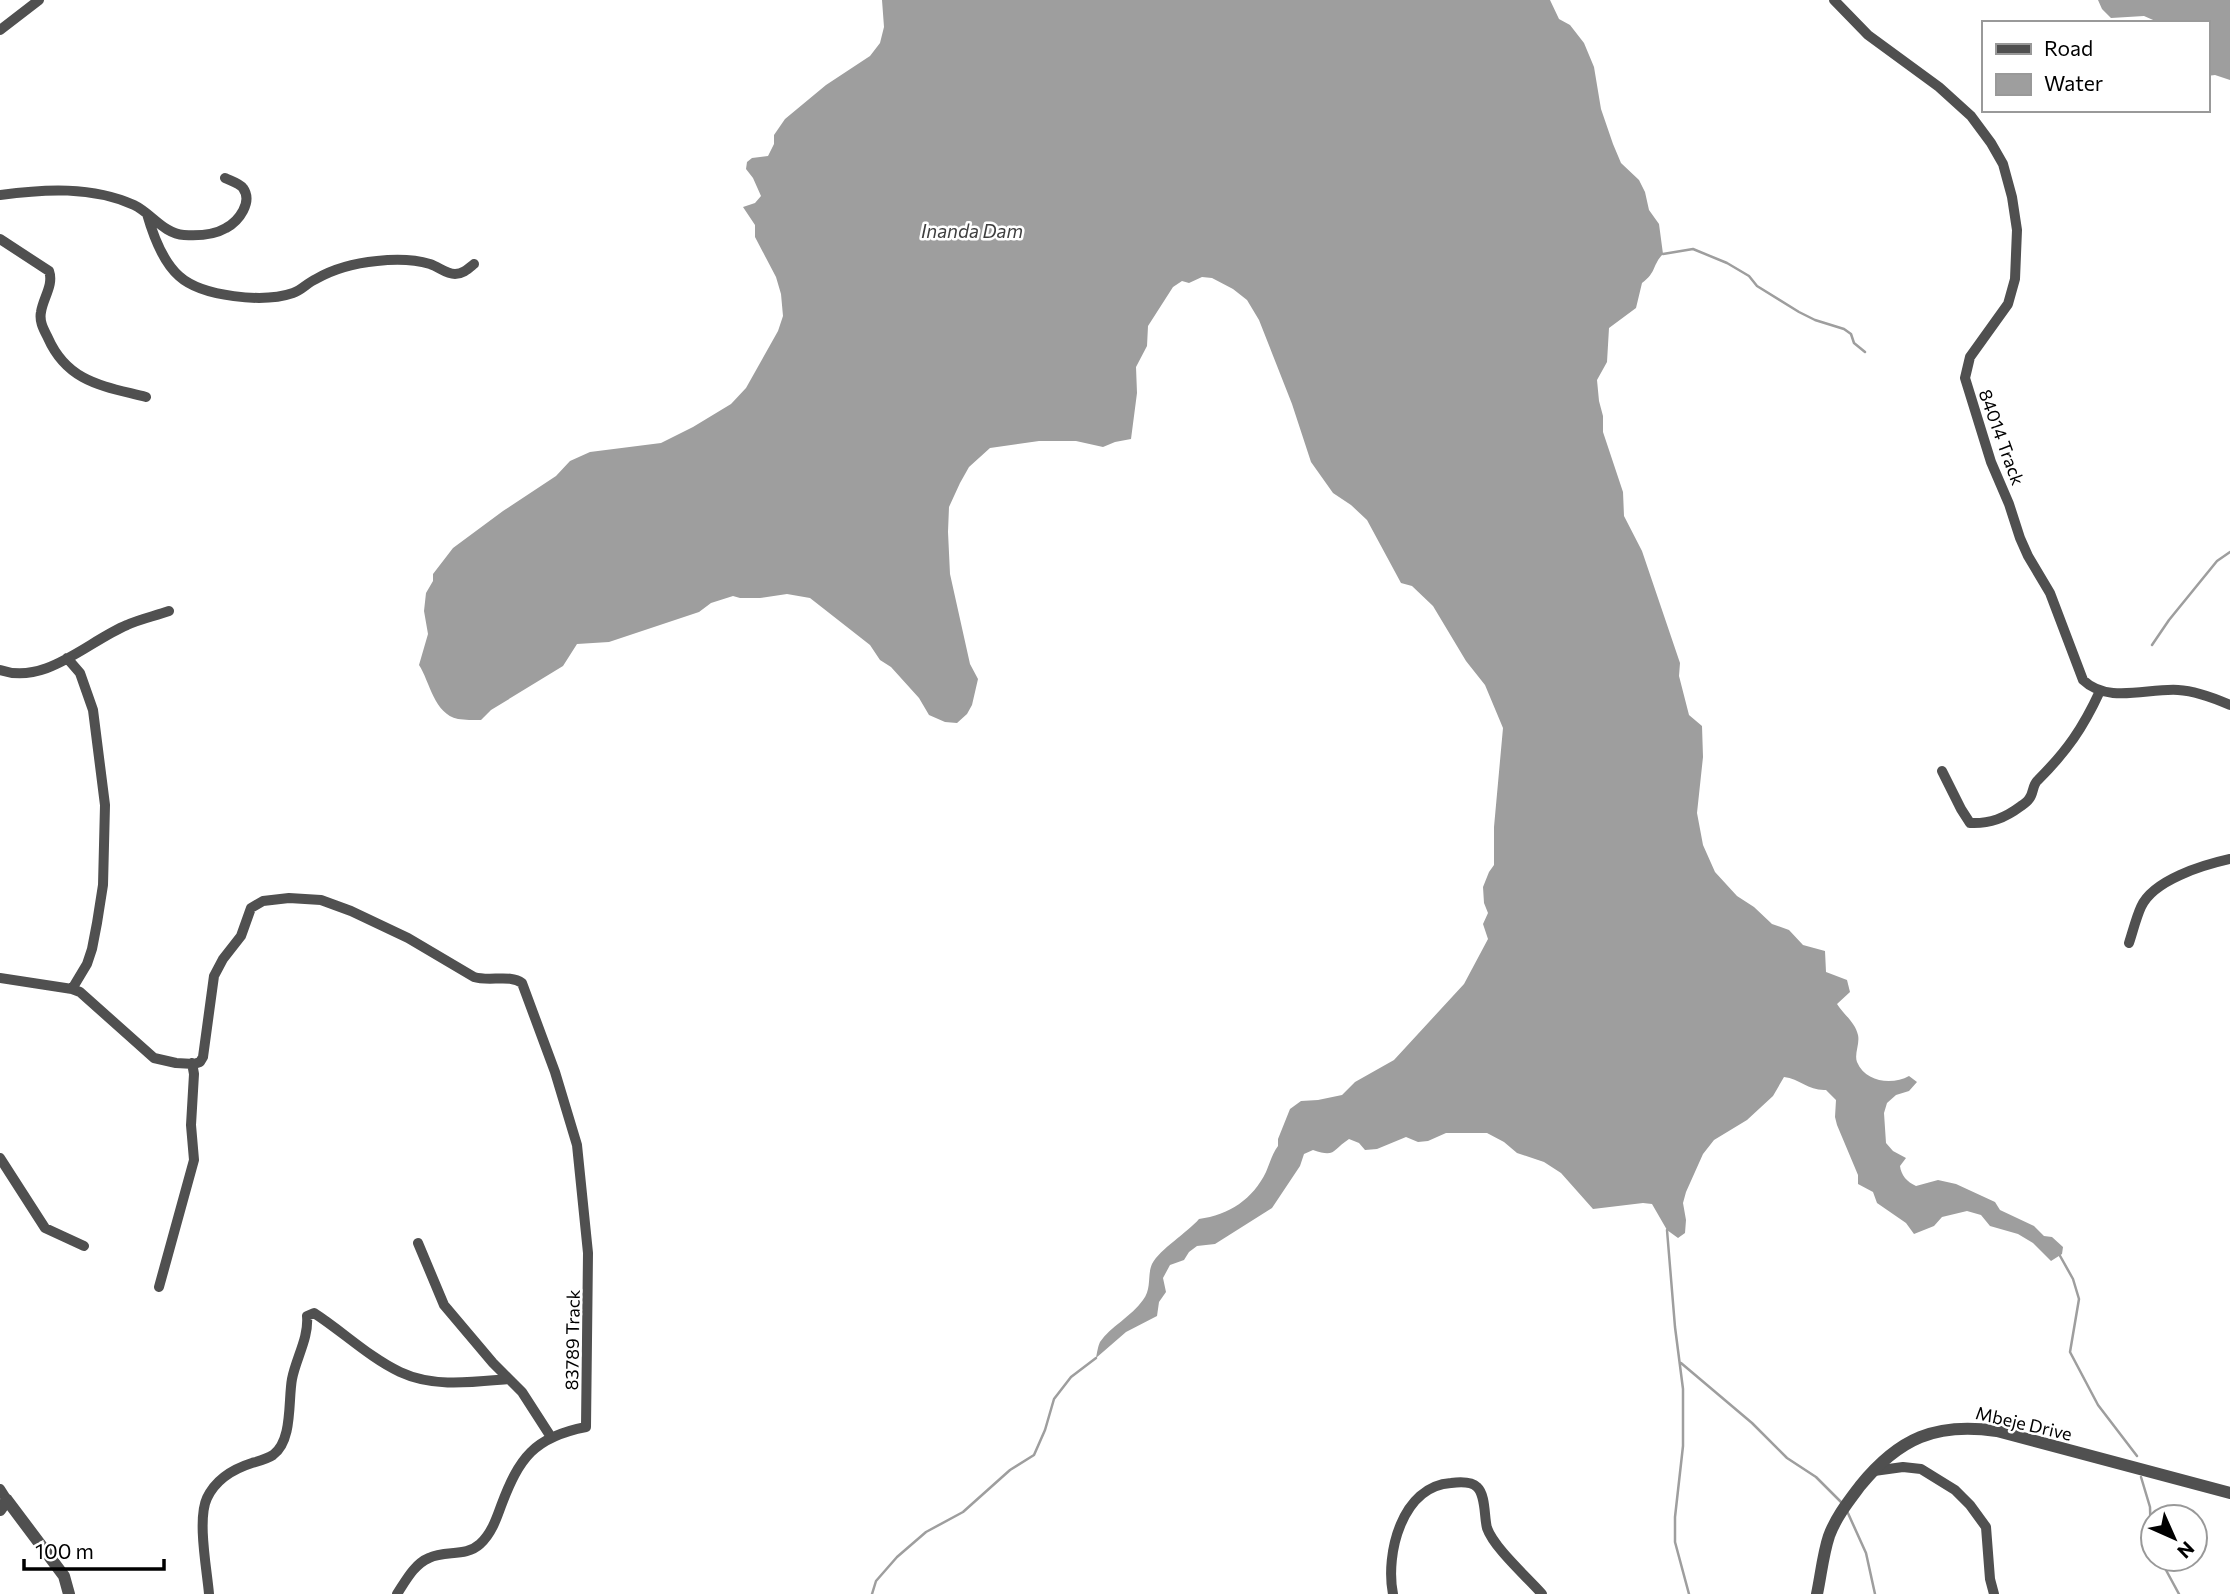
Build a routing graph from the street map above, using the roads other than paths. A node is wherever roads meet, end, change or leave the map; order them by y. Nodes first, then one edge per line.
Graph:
1 (39, 0) edge
2 (1834, 0) edge
3 (0, 30) edge
4 (225, 178) dead end
5 (0, 195) edge
6 (148, 214) junction
7 (0, 239) edge
8 (474, 264) dead end
9 (146, 397) dead end
10 (169, 611) dead end
11 (67, 658) junction
12 (0, 670) edge
13 (2100, 691) junction
14 (2230, 705) edge
15 (1942, 771) dead end
16 (2230, 859) edge
17 (2129, 943) dead end
18 (0, 978) edge
19 (72, 989) junction
20 (192, 1063) junction
21 (0, 1158) edge
22 (418, 1243) dead end
23 (84, 1246) dead end
24 (159, 1287) dead end
25 (509, 1379) junction
26 (551, 1437) junction
27 (1874, 1471) junction
28 (2230, 1493) edge
29 (2, 1500) edge
30 (69, 1594) edge
31 (209, 1594) edge
32 (397, 1594) edge
33 (1392, 1594) edge
34 (1542, 1594) edge
35 (1817, 1594) edge
36 (1994, 1594) edge

1 - 3 street
2 - 13 street, 84014 Track
4 - 6 street
5 - 6 street
6 - 8 street
7 - 9 street
10 - 11 street
11 - 12 street
11 - 19 street
13 - 14 street
13 - 15 street
16 - 17 street
18 - 19 street
19 - 20 street
20 - 24 street
20 - 26 street, 83789 Track
21 - 23 street
22 - 25 street
25 - 26 street
25 - 31 street
26 - 32 street, 83789 Track
27 - 28 street, Mbeje Drive
27 - 35 street, Mbeje Drive
27 - 36 street
29 - 30 street
33 - 34 street

